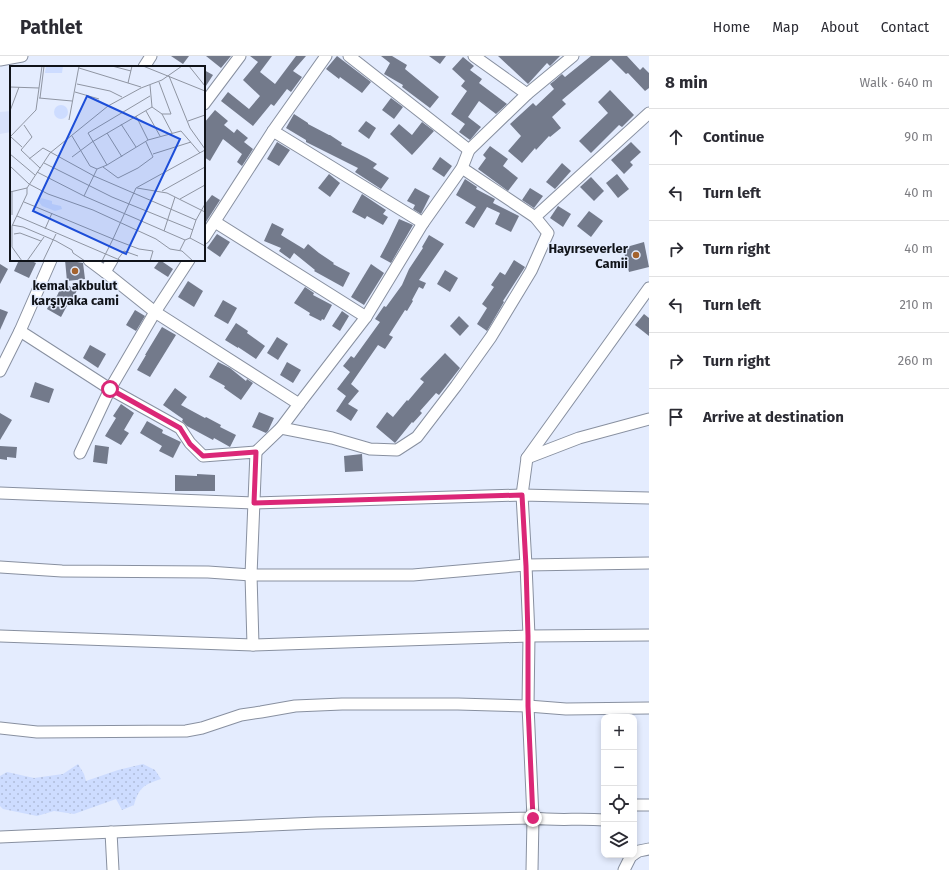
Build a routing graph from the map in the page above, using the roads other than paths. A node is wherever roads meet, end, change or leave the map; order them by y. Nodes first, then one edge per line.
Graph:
1 (22, 56) edge
2 (240, 56) edge
3 (326, 56) edge
4 (349, 56) edge
5 (474, 56) edge
6 (573, 56) edge
7 (0, 60) edge
8 (527, 94) junction
9 (205, 103) edge
10 (649, 113) edge
11 (273, 131) junction
12 (469, 150) junction
13 (462, 168) junction
14 (534, 217) junction
15 (214, 222) junction
16 (423, 223) junction
17 (205, 236) edge
18 (52, 261) edge
19 (90, 261) edge
20 (111, 261) edge
21 (188, 261) edge
22 (105, 272) junction
23 (649, 288) edge
24 (155, 312) junction
25 (366, 317) junction
26 (20, 331) junction
27 (0, 371) edge
28 (110, 389) junction
29 (299, 404) junction
30 (649, 420) edge
31 (281, 428) junction
32 (256, 452) junction
33 (80, 453) dead end
34 (527, 458) junction
35 (0, 493) edge
36 (522, 495) junction
37 (649, 498) edge
38 (254, 503) junction
39 (649, 564) edge
40 (526, 566) junction
41 (0, 567) edge
42 (251, 575) junction
43 (649, 635) edge
44 (0, 636) edge
45 (528, 636) junction
46 (253, 645) junction
47 (528, 706) junction
48 (649, 708) edge
49 (0, 728) edge
50 (649, 804) edge
51 (637, 805) edge
52 (533, 818) junction
53 (601, 820) edge
54 (111, 832) junction
55 (0, 837) edge
56 (649, 849) edge
57 (637, 852) edge
58 (630, 858) edge
59 (112, 870) edge
60 (532, 870) edge
61 (624, 870) edge

1 - 7 street
2 - 9 street
3 - 11 street
4 - 12 street
5 - 8 street
6 - 8 street
8 - 12 street
10 - 14 street
11 - 15 street
11 - 16 street
12 - 13 street
13 - 14 street
13 - 16 street
14 - 31 street
15 - 17 street
15 - 25 street
16 - 25 street
18 - 26 street
19 - 22 street
20 - 22 street
21 - 24 street
22 - 24 street
23 - 34 street
24 - 28 street
24 - 29 street
25 - 29 street
26 - 27 street
26 - 28 street
28 - 32 street
28 - 33 street
29 - 31 street
30 - 34 street
31 - 32 street
32 - 38 street
34 - 36 street
35 - 38 street
36 - 37 street
36 - 38 street
36 - 40 street
38 - 42 street
39 - 40 street
40 - 42 street
40 - 45 street
41 - 42 street
42 - 46 street
43 - 45 street
44 - 46 street
45 - 46 street
45 - 47 street
47 - 48 street
47 - 49 street
47 - 52 street
50 - 51 street
52 - 53 street
52 - 54 street
52 - 60 street
54 - 55 street
54 - 59 street
56 - 57 street
58 - 61 street

